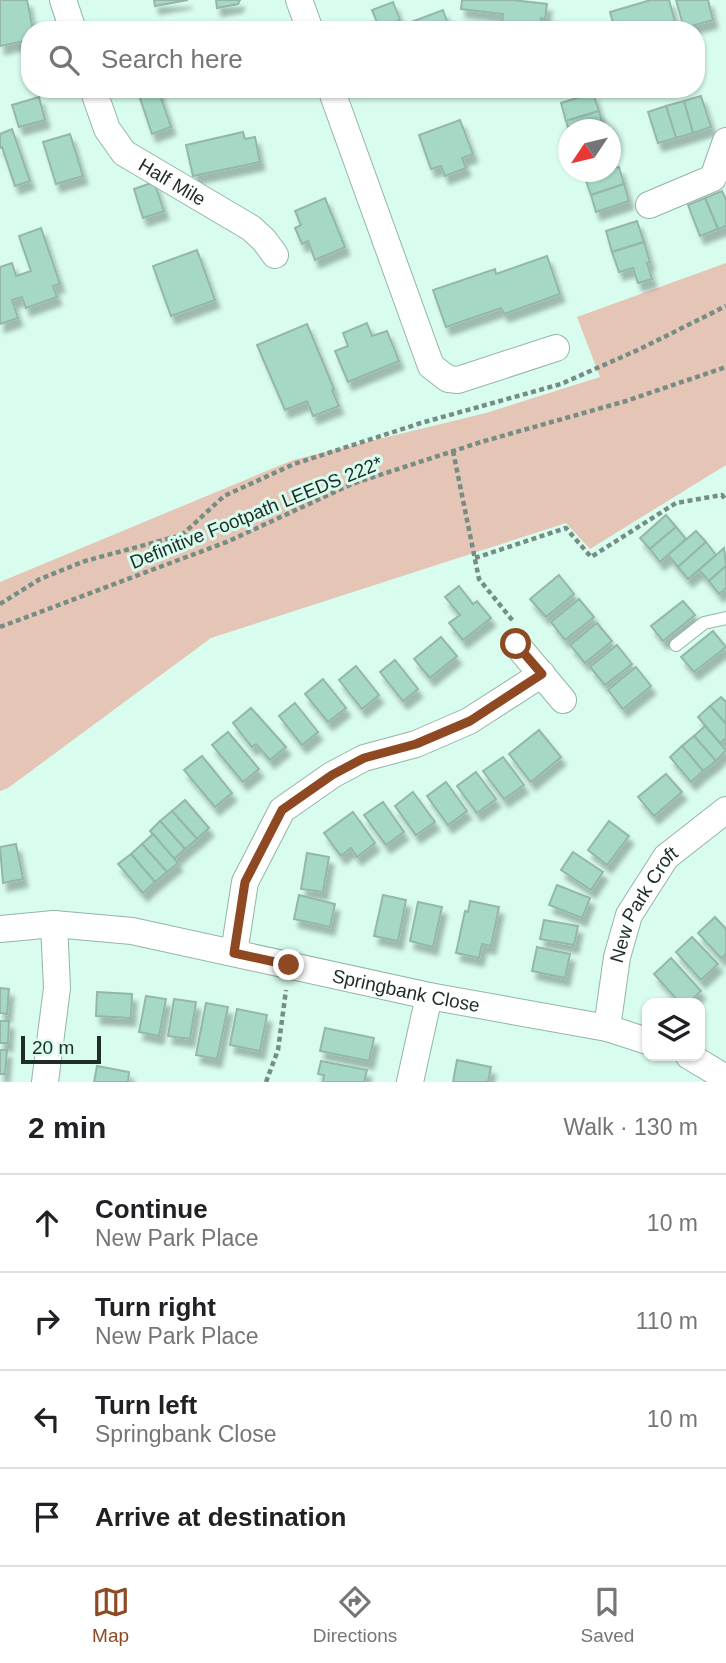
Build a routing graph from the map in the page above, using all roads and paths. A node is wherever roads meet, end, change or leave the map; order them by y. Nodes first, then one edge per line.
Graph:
1 (63, 0) edge
2 (299, 0) edge
3 (70, 21) edge
4 (307, 21) edge
5 (96, 98) edge
6 (334, 98) edge
7 (726, 141) edge
8 (649, 205) dead end
9 (275, 255) dead end
10 (726, 306) edge
11 (556, 348) dead end
12 (726, 367) edge
13 (453, 451) junction
14 (726, 500) edge
15 (475, 558) junction
16 (0, 604) edge
17 (726, 618) edge
18 (0, 627) edge
19 (516, 644) joint
20 (676, 645) dead end
21 (542, 674) junction
22 (563, 700) dead end
23 (726, 810) edge
24 (54, 924) junction
25 (0, 929) edge
26 (234, 953) junction
27 (289, 965) junction
28 (429, 996) junction
29 (607, 1028) junction
30 (642, 1039) edge
31 (697, 1061) edge
32 (726, 1078) edge
33 (45, 1082) edge
34 (266, 1082) edge
35 (410, 1082) edge

1 - 3 street
2 - 4 street
5 - 9 street, Half Mile
6 - 11 street
7 - 8 street
10 - 16 path
12 - 13 path, Definitive Footpath LEEDS 222*
13 - 15 path
13 - 18 path, Definitive Footpath LEEDS 222*
14 - 15 path
15 - 19 path
17 - 20 lane
19 - 21 street
21 - 22 street
21 - 26 street
23 - 29 street, New Park Croft
24 - 25 street, Springbank Close
24 - 26 street, Springbank Close
24 - 33 street
26 - 27 street, Springbank Close
27 - 28 street, Springbank Close
27 - 34 path
28 - 29 street, Springbank Close
28 - 35 street
29 - 30 street, Springbank Close
31 - 32 street

